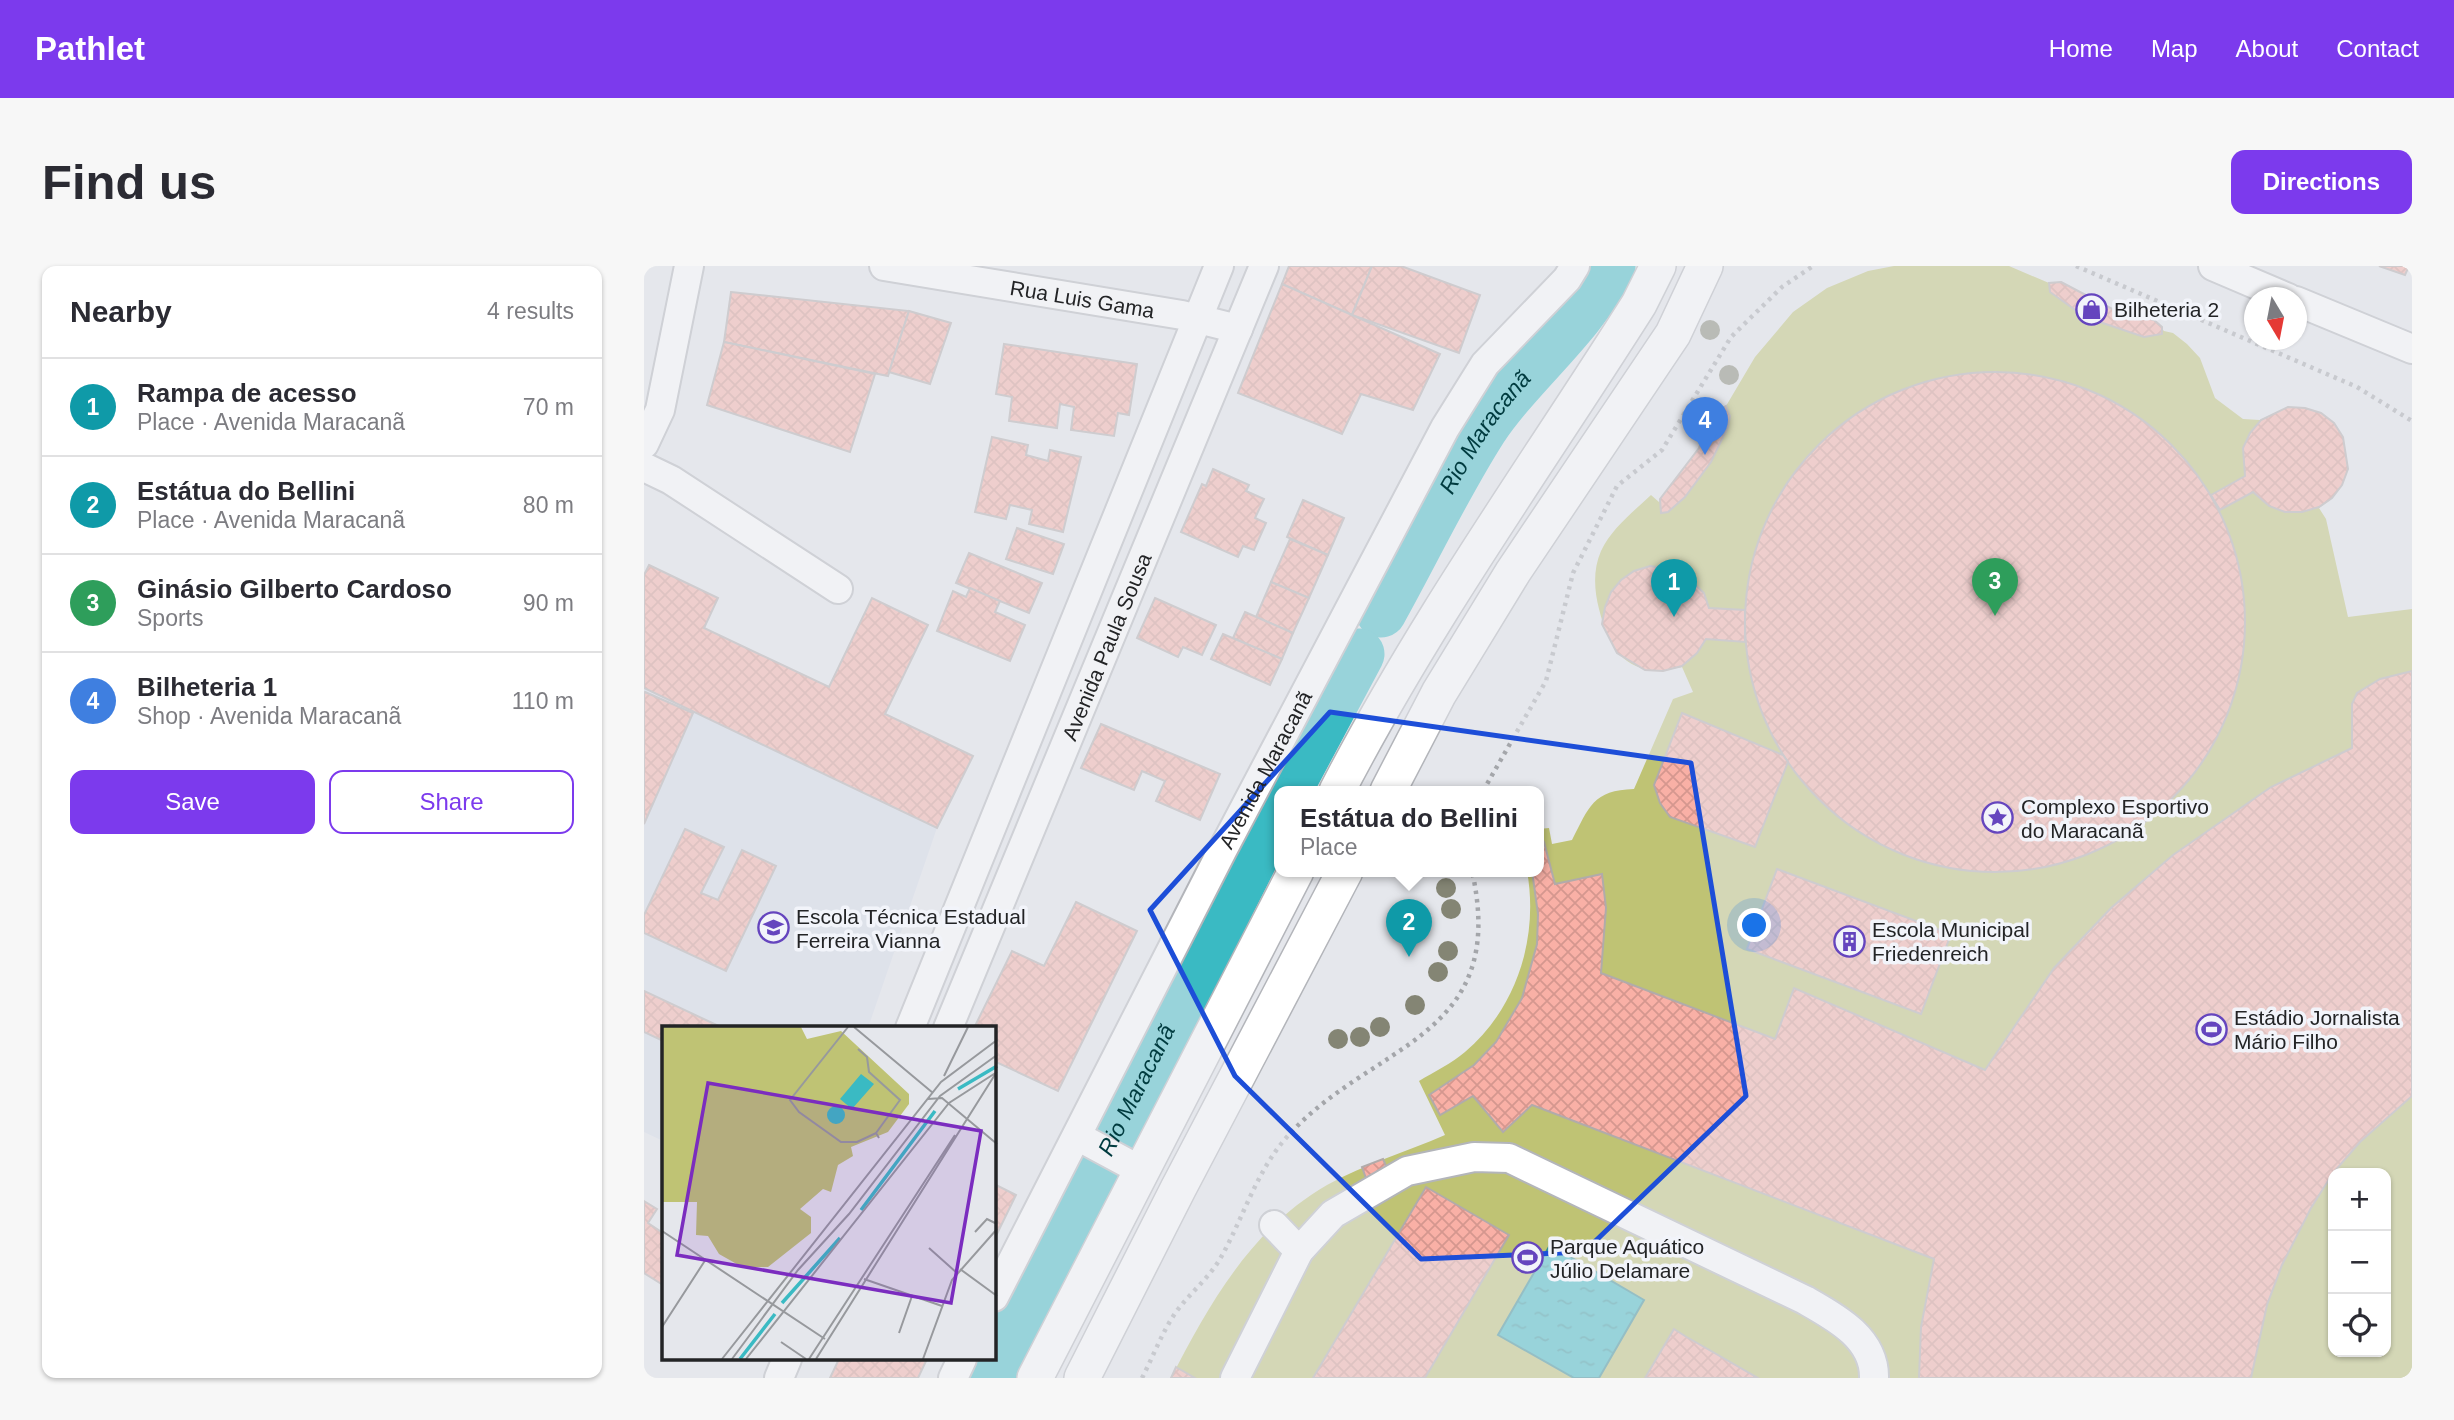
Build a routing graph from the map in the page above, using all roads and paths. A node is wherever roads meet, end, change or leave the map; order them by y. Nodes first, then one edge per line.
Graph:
1 (689, 266) edge
2 (889, 266) edge
3 (1219, 266) edge
4 (1264, 266) edge
5 (1575, 266) edge
6 (1658, 266) edge
7 (1705, 266) edge
8 (1813, 266) edge
9 (2076, 266) edge
10 (2225, 268) edge
11 (2265, 287) edge
12 (2307, 305) edge
13 (1198, 318) junction
14 (1238, 329) junction
15 (2412, 349) edge
16 (2412, 421) edge
17 (644, 444) edge
18 (644, 467) edge
19 (838, 589) dead end
20 (1026, 741) junction
21 (1061, 756) junction
22 (1340, 786) edge
23 (1391, 786) edge
24 (1486, 786) edge
25 (1293, 877) edge
26 (1343, 877) edge
27 (1473, 877) edge
28 (912, 1026) edge
29 (949, 1026) edge
30 (1086, 1140) junction
31 (1137, 1168) junction
32 (1274, 1226) dead end
33 (1299, 1251) junction
34 (996, 1294) edge
35 (787, 1360) edge
36 (962, 1360) edge
37 (779, 1378) edge
38 (953, 1378) edge
39 (1035, 1378) edge
40 (1082, 1378) edge
41 (1142, 1378) edge
42 (1235, 1378) edge
43 (1874, 1378) edge

1 - 17 street
2 - 13 street, Rua Luis Gama
3 - 13 street, Avenida Paula Sousa
4 - 14 street, Avenida Paula Sousa
5 - 30 street, Avenida Maracanã
6 - 22 main road
7 - 23 main road
8 - 24 path
9 - 16 path
10 - 11 street
12 - 15 street
13 - 14 street, Rua Luis Gama
13 - 20 street, Avenida Paula Sousa
14 - 21 street, Avenida Paula Sousa
18 - 19 street
20 - 21 street
20 - 28 street, Avenida Paula Sousa
21 - 29 street, Avenida Paula Sousa
25 - 31 main road
26 - 40 main road
27 - 41 path
30 - 31 street
30 - 34 street, Avenida Maracanã
31 - 39 main road
32 - 33 street
33 - 42 street
33 - 43 street
35 - 37 street
36 - 38 street

